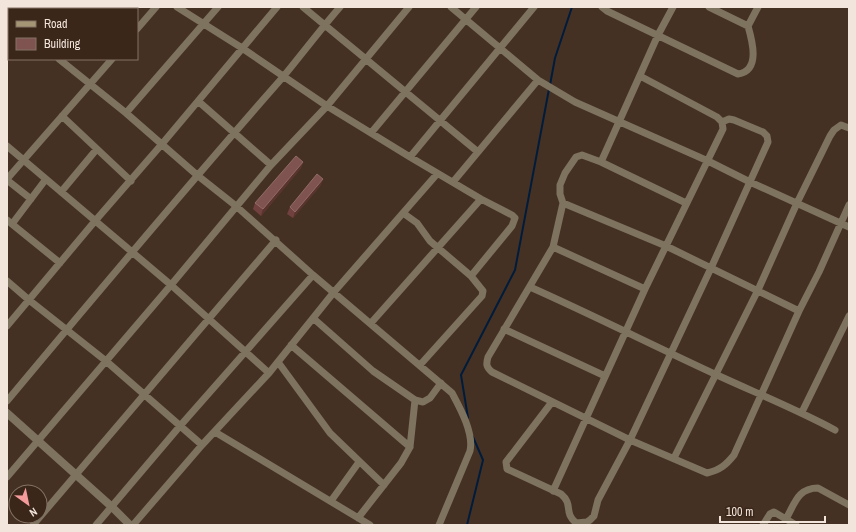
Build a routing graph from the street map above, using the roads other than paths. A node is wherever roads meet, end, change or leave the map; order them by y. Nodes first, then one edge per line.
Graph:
1 (156, 7) edge
2 (177, 7) edge
3 (218, 7) edge
4 (277, 7) edge
5 (303, 7) edge
6 (340, 7) edge
7 (409, 7) edge
8 (451, 7) edge
9 (476, 7) edge
10 (534, 7) edge
11 (602, 7) edge
12 (673, 7) edge
13 (709, 7) edge
14 (758, 7) edge
15 (466, 20) junction
16 (204, 24) junction
17 (325, 25) junction
18 (748, 26) junction
19 (138, 28) edge
20 (658, 35) junction
21 (242, 48) junction
22 (500, 49) junction
23 (365, 59) junction
24 (60, 60) edge
25 (111, 60) edge
26 (284, 76) junction
27 (640, 76) junction
28 (538, 80) junction
29 (90, 84) junction
30 (404, 92) junction
31 (198, 101) junction
32 (327, 106) junction
33 (126, 113) junction
34 (62, 116) junction
35 (440, 121) junction
36 (619, 121) junction
37 (722, 122) junction
38 (849, 128) edge
39 (234, 132) junction
40 (370, 133) junction
41 (162, 144) junction
42 (7, 146) edge
43 (96, 150) junction
44 (478, 152) junction
45 (410, 158) junction
46 (23, 160) junction
47 (708, 161) junction
48 (601, 162) junction
49 (271, 165) junction
50 (437, 174) junction
51 (196, 175) junction
52 (7, 179) edge
53 (46, 179) junction
54 (131, 180) junction
55 (453, 182) junction
56 (750, 182) junction
57 (61, 192) junction
58 (481, 199) junction
59 (31, 200) junction
60 (563, 203) junction
61 (686, 203) junction
62 (797, 204) junction
63 (849, 205) edge
64 (236, 206) junction
65 (403, 213) junction
66 (95, 221) junction
67 (9, 222) edge
68 (840, 223) junction
69 (849, 227) edge
70 (276, 240) junction
71 (666, 246) junction
72 (438, 247) junction
73 (553, 247) junction
74 (131, 252) junction
75 (60, 263) junction
76 (711, 268) junction
77 (313, 275) junction
78 (471, 276) junction
79 (7, 281) edge
80 (171, 285) junction
81 (530, 287) junction
82 (645, 289) junction
83 (758, 290) junction
84 (334, 292) junction
85 (29, 300) junction
86 (799, 311) junction
87 (849, 316) edge
88 (313, 318) junction
89 (208, 319) junction
90 (371, 323) junction
91 (7, 326) edge
92 (504, 328) junction
93 (66, 330) junction
94 (626, 331) junction
95 (292, 345) junction
96 (246, 352) junction
97 (671, 352) junction
98 (106, 361) junction
99 (278, 362) junction
100 (420, 365) junction
101 (269, 373) junction
102 (716, 374) junction
103 (605, 376) junction
104 (441, 383) junction
105 (762, 394) junction
106 (144, 395) junction
107 (415, 400) junction
108 (7, 401) edge
109 (552, 402) junction
110 (802, 412) junction
111 (7, 413) edge
112 (586, 419) junction
113 (180, 426) junction
114 (835, 430) dead end
115 (215, 432) junction
116 (630, 440) junction
117 (37, 441) junction
118 (202, 445) junction
119 (410, 448) junction
120 (674, 458) junction
121 (360, 462) junction
122 (76, 475) junction
123 (7, 477) edge
124 (384, 485) junction
125 (553, 491) junction
126 (331, 502) junction
127 (849, 505) edge
128 (112, 506) junction
129 (358, 518) junction
130 (786, 519) junction
131 (33, 525) edge
132 (96, 525) edge
133 (130, 525) edge
134 (133, 525) edge
135 (370, 525) edge
136 (439, 525) edge
137 (762, 525) edge
138 (796, 525) edge

1 - 19 street
2 - 16 street
3 - 16 street
4 - 21 street
5 - 17 street
6 - 17 street
7 - 23 street
8 - 15 street
9 - 15 street
10 - 22 street
11 - 20 street
12 - 20 street
13 - 18 street
14 - 18 street
15 - 22 street
15 - 30 street
16 - 21 street
16 - 33 street
17 - 23 street
17 - 26 street
18 - 20 street
20 - 27 street
21 - 26 street
21 - 31 street
22 - 28 street
22 - 35 street
23 - 30 street
23 - 32 street
24 - 29 street
25 - 29 street
26 - 32 street
26 - 39 street
27 - 36 street
27 - 37 street
28 - 36 street
28 - 44 street
29 - 33 street
29 - 34 street
30 - 35 street
30 - 40 street
31 - 39 street
31 - 41 street
32 - 40 street
32 - 49 street
33 - 41 street
34 - 43 street
34 - 46 street
35 - 44 street
35 - 45 street
36 - 47 street
36 - 48 street
37 - 47 street
37 - 56 street
38 - 62 street
39 - 49 street
39 - 51 street
40 - 45 street
41 - 51 street
41 - 54 street
42 - 46 street
43 - 54 street
43 - 57 street
44 - 55 street
45 - 50 street
46 - 52 street
46 - 53 street
47 - 56 street
47 - 61 street
48 - 60 street
48 - 61 street
49 - 64 street
50 - 55 street
50 - 65 street
51 - 64 street
51 - 74 street
52 - 59 street
53 - 57 street
53 - 59 street
54 - 66 street
55 - 58 street
56 - 62 street
56 - 76 street
57 - 66 street
58 - 72 street
58 - 78 street
59 - 67 street
60 - 71 street
60 - 73 street
61 - 71 street
62 - 68 street
62 - 83 street
63 - 68 street
64 - 70 street
64 - 80 street
65 - 72 street
65 - 84 street
66 - 74 street
66 - 75 street
67 - 75 street
68 - 69 street
68 - 86 street
70 - 77 street
70 - 89 street
71 - 76 street
71 - 82 street
72 - 78 street
72 - 90 street
73 - 81 street
73 - 82 street
74 - 80 street
74 - 93 street
75 - 85 street
76 - 83 street
76 - 97 street
77 - 84 street
77 - 96 street
78 - 100 street
79 - 85 street
80 - 89 street
80 - 98 street
81 - 92 street
81 - 94 street
82 - 94 street
83 - 86 street
83 - 102 street
84 - 88 street
84 - 90 street
85 - 91 street
85 - 93 street
86 - 105 street
87 - 110 street
88 - 95 street
88 - 107 street
89 - 96 street
89 - 106 street
90 - 100 street
92 - 103 street
92 - 109 street
93 - 98 street
93 - 108 street
94 - 97 street
94 - 103 street
95 - 99 street
95 - 119 street
96 - 101 street
96 - 113 street
97 - 102 street
97 - 116 street
98 - 106 street
98 - 117 street
99 - 101 street
99 - 121 street
100 - 104 street
101 - 115 street
102 - 105 street
102 - 120 street
103 - 112 street
104 - 107 street
104 - 136 street
105 - 110 street
105 - 120 street
106 - 113 street
106 - 122 street
107 - 119 street
109 - 112 street
109 - 125 street
110 - 114 street
111 - 117 street
112 - 116 street
112 - 125 street
113 - 118 street
113 - 128 street
115 - 118 street
115 - 126 street
116 - 120 street
116 - 125 street
117 - 122 street
117 - 123 street
118 - 134 street
119 - 124 street
121 - 124 street
121 - 126 street
122 - 128 street
122 - 131 street
124 - 129 street
126 - 129 street
127 - 130 street
128 - 132 street
128 - 133 street
129 - 135 street
130 - 137 street
130 - 138 street

